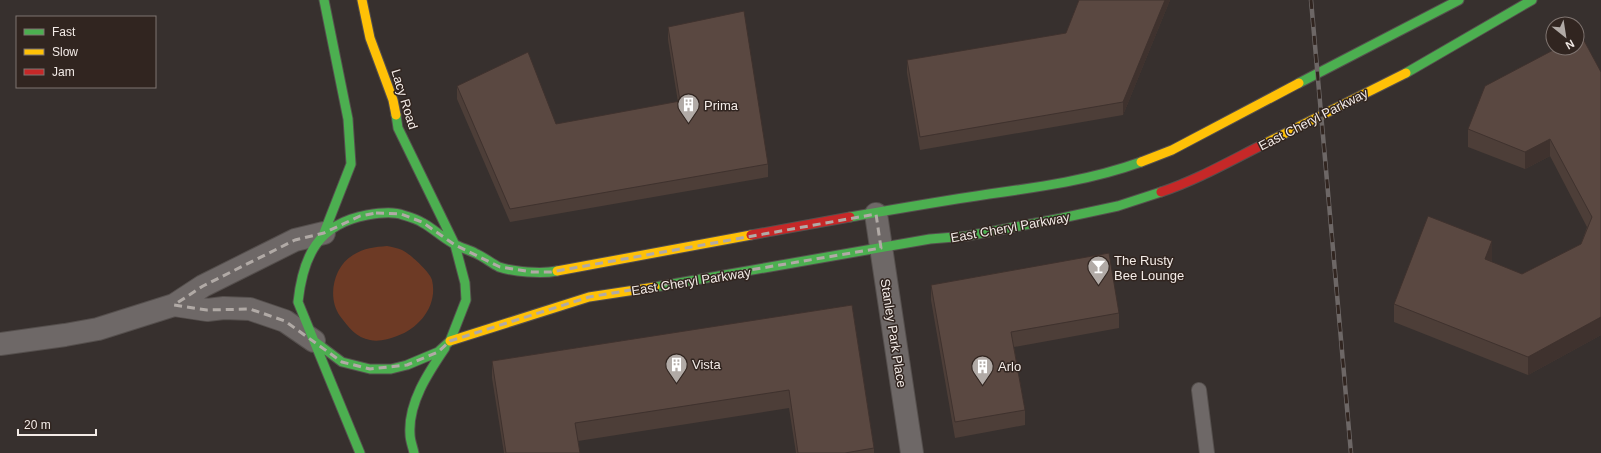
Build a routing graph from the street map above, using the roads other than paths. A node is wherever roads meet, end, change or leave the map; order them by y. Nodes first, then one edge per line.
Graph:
1 (324, 0) edge
2 (362, 0) edge
3 (1459, 0) edge
4 (1532, 0) edge
5 (876, 214) junction
6 (324, 233) junction
7 (455, 245) junction
8 (881, 248) junction
9 (174, 305) junction
10 (314, 341) junction
11 (450, 341) junction
12 (0, 344) edge
13 (1199, 390) dead end
14 (360, 453) edge
15 (414, 453) edge
16 (912, 453) edge
17 (1208, 453) edge

1 - 6 street
2 - 7 street, Lacy Road
3 - 5 street
4 - 8 street, East Cheryl Parkway
5 - 7 street
5 - 8 street, Stanley Park Place
6 - 7 street
6 - 9 street
6 - 10 street
7 - 11 street, Lacy Road
8 - 11 street, East Cheryl Parkway
8 - 16 street, Stanley Park Place
9 - 10 street
9 - 12 street
10 - 11 street
10 - 14 street
11 - 15 street
13 - 17 lane

